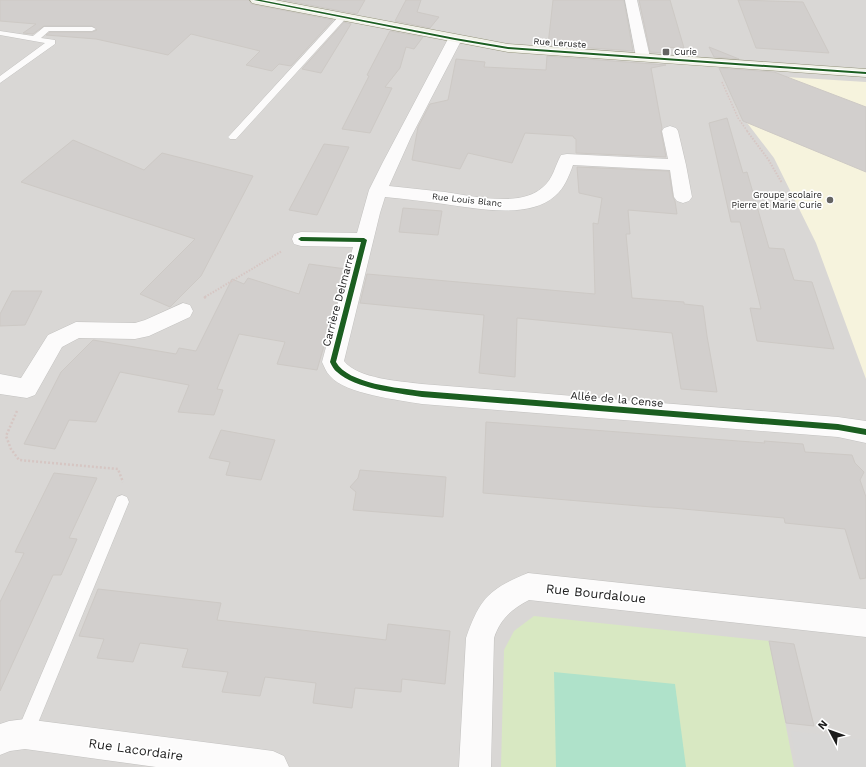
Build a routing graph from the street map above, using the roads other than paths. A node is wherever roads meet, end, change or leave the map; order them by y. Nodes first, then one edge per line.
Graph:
1 (256, 0) edge
2 (631, 0) edge
3 (343, 17) junction
4 (92, 29) dead end
5 (0, 32) edge
6 (10, 34) junction
7 (34, 39) junction
8 (455, 39) junction
9 (0, 42) edge
10 (643, 57) junction
11 (866, 73) edge
12 (0, 80) edge
13 (670, 131) dead end
14 (234, 137) dead end
15 (678, 166) junction
16 (378, 190) junction
17 (684, 197) dead end
18 (300, 239) road end
19 (364, 240) junction
20 (183, 311) road end
21 (0, 384) edge
22 (367, 384) joint
23 (866, 432) edge
24 (122, 502) road end
25 (866, 623) edge
26 (12, 737) edge
27 (273, 767) edge
28 (474, 767) edge

1 - 3 street, Rue Leruste
2 - 10 street
3 - 8 street, Rue Leruste
3 - 14 lane
4 - 7 lane
5 - 6 lane
6 - 7 lane
6 - 9 lane
7 - 12 lane
8 - 10 street, Rue Leruste
8 - 16 street, Carrière Delmarre
10 - 11 street, Rue Leruste
13 - 15 street
15 - 16 street, Rue Louis Blanc
15 - 17 street
16 - 19 street, Carrière Delmarre
18 - 19 street, Carrière Delmarre
19 - 22 street, Carrière Delmarre
20 - 21 street
22 - 23 street, Allée de la Cense
24 - 26 lane
25 - 28 street, Rue Bourdaloue
26 - 27 street, Rue Lacordaire

